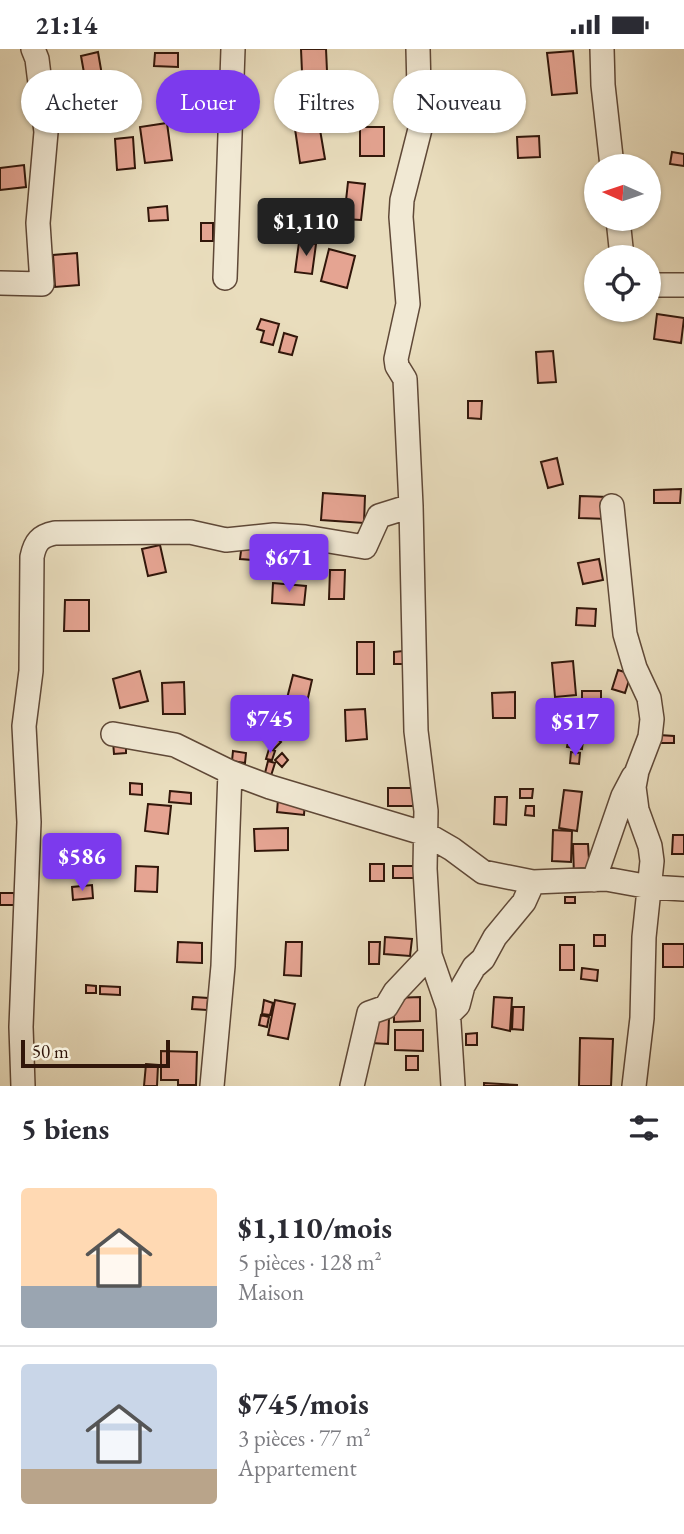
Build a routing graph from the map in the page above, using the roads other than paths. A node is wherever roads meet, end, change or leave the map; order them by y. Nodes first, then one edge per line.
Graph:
1 (33, 49) edge
2 (233, 49) edge
3 (418, 49) edge
4 (602, 49) edge
5 (611, 154) edge
6 (225, 278) dead end
7 (0, 283) edge
8 (661, 285) edge
9 (684, 285) edge
10 (411, 506) junction
11 (612, 506) dead end
12 (113, 734) dead end
13 (636, 771) junction
14 (230, 772) junction
15 (426, 834) junction
16 (594, 880) junction
17 (533, 882) junction
18 (650, 887) junction
19 (684, 890) edge
20 (430, 955) junction
21 (449, 1014) junction
22 (23, 1086) edge
23 (212, 1086) edge
24 (352, 1086) edge
25 (453, 1086) edge
26 (634, 1086) edge

1 - 7 street
2 - 6 street
3 - 10 street
4 - 5 street
8 - 9 street
10 - 15 street
10 - 22 street
11 - 13 street
12 - 14 street
13 - 16 street
13 - 18 street
14 - 15 street
14 - 23 street
15 - 17 street
15 - 20 street
16 - 17 street
16 - 18 street
17 - 21 street
18 - 19 street
18 - 26 street
20 - 21 street
20 - 24 street
21 - 25 street

